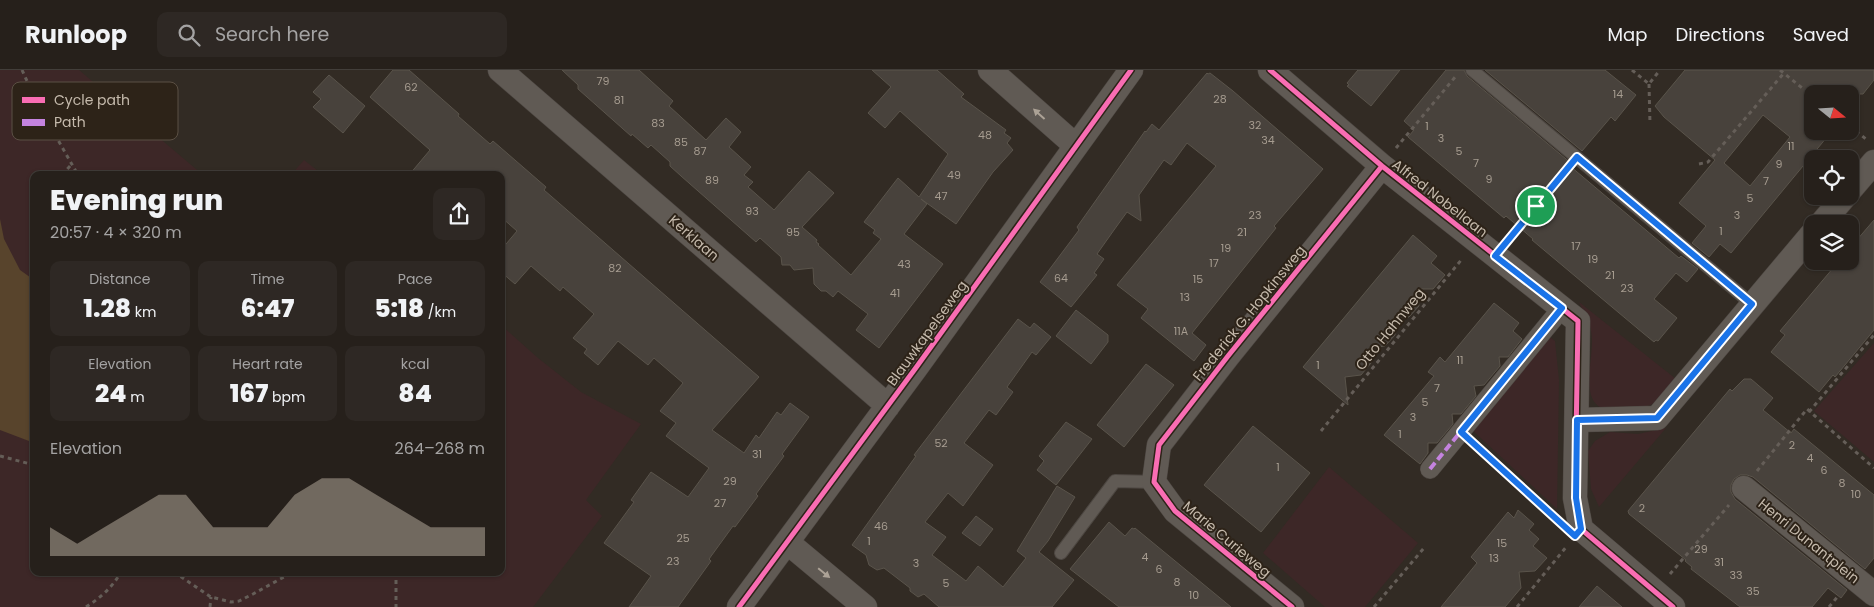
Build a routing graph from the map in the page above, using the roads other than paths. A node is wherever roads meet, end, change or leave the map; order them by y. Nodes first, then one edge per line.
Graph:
1 (500, 70) edge
2 (990, 70) edge
3 (1131, 70) edge
4 (1472, 70) edge
5 (1282, 74) edge
6 (1076, 146) junction
7 (1872, 158) edge
8 (1382, 166) junction
9 (1859, 177) edge
10 (1837, 205) edge
11 (1829, 215) edge
12 (1804, 243) edge
13 (1752, 304) junction
14 (1562, 308) junction
15 (888, 406) junction
16 (1577, 420) junction
17 (1430, 469) dead end
18 (1154, 482) junction
19 (1744, 488) dead end
20 (787, 542) junction
21 (1061, 553) dead end
22 (1874, 594) edge
23 (739, 607) edge
24 (865, 607) edge
25 (1292, 607) edge
26 (1673, 607) edge

1 - 15 street, Kerklaan
6 -> 2 street
3 - 6 street, Blauwkapelseweg
4 - 13 lane
5 - 8 street, Alfred Nobellaan
6 - 15 street, Blauwkapelseweg
7 - 9 street
8 - 14 street, Alfred Nobellaan
8 - 18 street, Frederick G. Hopkinsweg
10 - 11 street
12 - 13 street
13 - 16 street
14 - 16 street, Alfred Nobellaan
14 - 17 street
15 - 20 street, Blauwkapelseweg
16 - 26 street, Alfred Nobellaan
18 - 21 lane
18 - 25 street, Marie Curieweg
19 - 22 street, Henri Dunantplein
20 - 23 street, Blauwkapelseweg
20 -> 24 street

